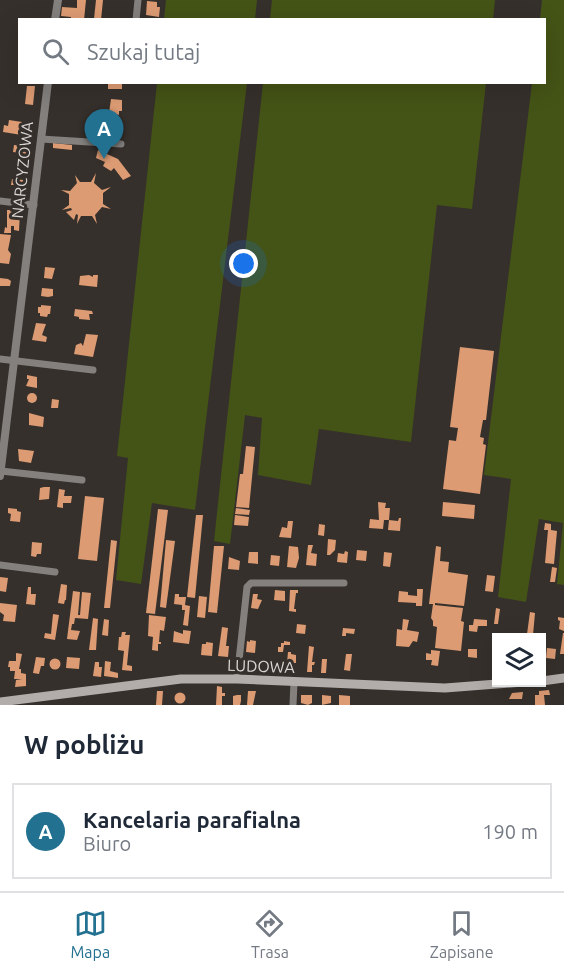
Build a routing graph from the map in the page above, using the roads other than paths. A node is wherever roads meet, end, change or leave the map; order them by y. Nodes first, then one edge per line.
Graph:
1 (58, 0) edge
2 (138, 0) edge
3 (55, 18) edge
4 (136, 18) edge
5 (48, 84) edge
6 (41, 139) junction
7 (121, 144) dead end
8 (0, 201) edge
9 (34, 205) junction
10 (0, 358) edge
11 (14, 361) junction
12 (93, 370) dead end
13 (1, 471) edge
14 (0, 476) edge
15 (82, 480) dead end
16 (0, 565) edge
17 (55, 572) dead end
18 (344, 583) dead end
19 (564, 678) edge
20 (237, 679) junction
21 (546, 680) edge
22 (294, 682) junction
23 (492, 684) edge
24 (0, 702) edge
25 (293, 705) edge

1 - 3 street
2 - 4 street
5 - 6 street, NARCYZOWA
6 - 7 street
6 - 9 street, NARCYZOWA
8 - 9 street
9 - 11 street, NARCYZOWA
10 - 11 street
11 - 12 street
11 - 13 street, NARCYZOWA
13 - 14 street, NARCYZOWA
13 - 15 street
16 - 17 street
18 - 20 street
19 - 21 main road
20 - 22 main road, LUDOWA
20 - 24 main road, LUDOWA
22 - 23 main road, LUDOWA
22 - 25 street

